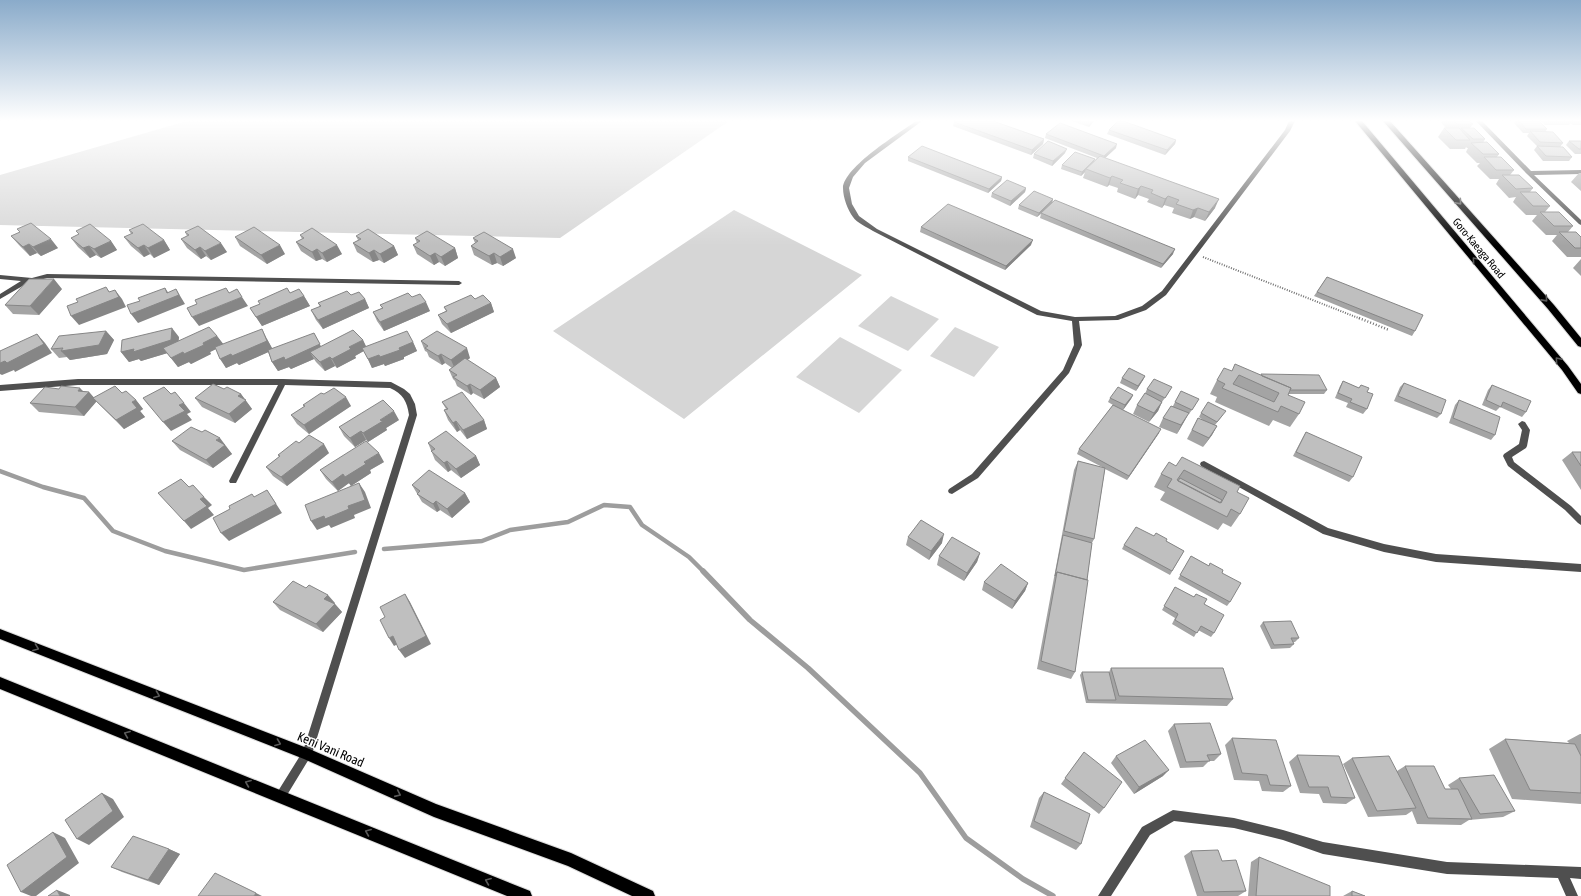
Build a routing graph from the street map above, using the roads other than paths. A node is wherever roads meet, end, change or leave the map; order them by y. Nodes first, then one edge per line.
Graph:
1 (862, 163) edge
2 (1263, 163) edge
3 (1393, 163) edge
4 (1424, 163) edge
5 (1519, 163) edge
6 (1581, 172) edge
7 (1529, 173) junction
8 (1581, 223) edge
9 (0, 277) edge
10 (35, 279) junction
11 (459, 283) dead end
12 (0, 298) edge
13 (1076, 319) junction
14 (1581, 344) edge
15 (283, 382) junction
16 (0, 388) edge
17 (1581, 391) edge
18 (1522, 424) dead end
19 (1204, 464) dead end
20 (233, 481) dead end
21 (952, 491) dead end
22 (1581, 521) edge
23 (1581, 568) edge
24 (0, 634) edge
25 (0, 683) edge
26 (307, 754) junction
27 (280, 796) junction
28 (1561, 872) junction
29 (1581, 873) edge
30 (524, 896) edge
31 (648, 896) edge
32 (1104, 896) edge
33 (1572, 896) edge

1 - 13 street
2 - 13 street
17 -> 3 main road, Goro-Kaeaga Road
4 -> 14 main road, Goro-Kaeaga Road
5 - 7 street
6 - 7 street
7 - 8 street
9 - 10 street
10 - 11 street
10 - 12 street
13 - 21 street
15 - 16 street
15 - 20 street
15 - 26 street
18 - 22 street
19 - 23 street
24 -> 26 main road, Keni Vani Road
27 -> 25 main road
26 - 27 street
26 -> 31 main road, Keni Vani Road
30 -> 27 main road
28 - 29 street
28 - 32 street
28 - 33 street

